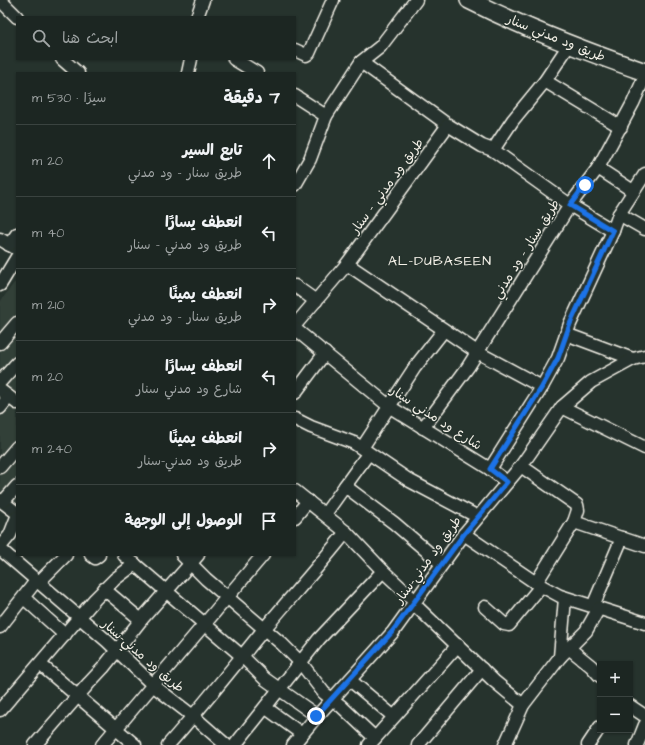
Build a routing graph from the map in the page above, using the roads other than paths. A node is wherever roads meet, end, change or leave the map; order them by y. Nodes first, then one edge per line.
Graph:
1 (0, 0) edge
2 (203, 0) edge
3 (333, 0) edge
4 (416, 0) edge
5 (469, 0) edge
6 (16, 16) edge
7 (198, 16) edge
8 (569, 45) junction
9 (296, 50) edge
10 (63, 60) edge
11 (191, 60) edge
12 (236, 60) edge
13 (361, 62) junction
14 (77, 72) edge
15 (188, 72) edge
16 (255, 72) edge
17 (645, 72) edge
18 (645, 76) edge
19 (545, 81) junction
20 (296, 97) edge
21 (326, 116) junction
22 (448, 125) junction
23 (621, 127) junction
24 (493, 150) junction
25 (598, 168) junction
26 (645, 174) edge
27 (296, 183) edge
28 (633, 191) junction
29 (570, 205) junction
30 (619, 214) junction
31 (645, 229) edge
32 (613, 231) junction
33 (16, 235) edge
34 (9, 244) edge
35 (16, 259) edge
36 (347, 264) junction
37 (0, 285) edge
38 (296, 287) edge
39 (316, 300) junction
40 (16, 324) edge
41 (296, 324) edge
42 (296, 329) edge
43 (444, 330) junction
44 (566, 334) junction
45 (0, 343) edge
46 (477, 352) junction
47 (325, 353) junction
48 (641, 355) edge
49 (16, 364) edge
50 (0, 382) edge
51 (542, 387) junction
52 (296, 392) edge
53 (9, 397) edge
54 (390, 407) junction
55 (562, 407) junction
56 (0, 408) edge
57 (296, 419) edge
58 (423, 428) junction
59 (16, 448) edge
60 (645, 448) edge
61 (365, 451) junction
62 (521, 466) junction
63 (0, 467) edge
64 (490, 469) junction
65 (507, 482) junction
66 (345, 486) junction
67 (16, 487) edge
68 (296, 492) edge
69 (2, 501) edge
70 (308, 501) junction
71 (16, 512) edge
72 (325, 514) junction
73 (296, 516) edge
74 (478, 517) junction
75 (16, 520) edge
76 (574, 522) junction
77 (346, 532) junction
78 (464, 534) junction
79 (622, 538) junction
80 (645, 546) edge
81 (0, 548) edge
82 (65, 556) edge
83 (125, 556) edge
84 (262, 556) edge
85 (190, 558) edge
86 (135, 564) junction
87 (442, 564) junction
88 (383, 571) junction
89 (37, 582) junction
90 (539, 584) junction
91 (104, 589) junction
92 (166, 591) junction
93 (227, 597) junction
94 (24, 598) junction
95 (565, 598) junction
96 (414, 602) junction
97 (485, 607) dead end
98 (596, 607) junction
99 (79, 618) junction
100 (141, 620) junction
101 (645, 623) edge
102 (204, 625) junction
103 (0, 627) edge
104 (265, 628) junction
105 (65, 635) junction
106 (458, 645) junction
107 (570, 649) junction
108 (118, 650) junction
109 (243, 657) junction
110 (560, 657) junction
111 (301, 663) junction
112 (41, 665) junction
113 (482, 669) junction
114 (597, 673) edge
115 (350, 680) junction
116 (154, 686) junction
117 (279, 690) junction
118 (77, 697) junction
119 (332, 700) junction
120 (523, 705) junction
121 (266, 708) junction
122 (633, 708) edge
123 (0, 710) edge
124 (316, 716) junction
125 (393, 716) junction
126 (645, 716) edge
127 (194, 717) junction
128 (645, 725) edge
129 (116, 730) junction
130 (597, 732) edge
131 (301, 740) edge
132 (372, 741) edge
133 (35, 745) edge
134 (102, 745) edge
135 (134, 745) edge
136 (168, 745) edge
137 (226, 745) edge
138 (235, 745) edge
139 (418, 745) edge
140 (505, 745) edge
141 (588, 745) edge
142 (637, 745) edge

1 - 6 street
2 - 7 street
3 - 9 street
4 - 13 street
5 - 8 highway, طريق ود مدني سنار
8 - 17 highway, طريق ود مدني سنار
8 - 19 street
10 - 14 street
11 - 15 street
12 - 16 street
13 - 21 street
13 - 22 street
18 - 23 street, طريق سنار - ود مدني
19 - 23 street
19 - 24 street
20 - 21 street
21 - 27 street
22 - 24 street
22 - 36 street, طريق ود مدني - سنار
23 - 25 street, طريق سنار - ود مدني
24 - 29 street
25 - 28 street
25 - 29 street, طريق سنار - ود مدني
26 - 28 street
28 - 30 street
29 - 32 street
29 - 46 street, طريق سنار - ود مدني
30 - 31 street
30 - 32 street
32 - 44 street
33 - 34 street
35 - 37 street
36 - 39 street, طريق ود مدني - سنار
36 - 43 street
38 - 39 street
39 - 41 street, طريق ود مدني - سنار
40 - 45 street
42 - 47 street, شارع ود مدني سنار
43 - 46 street
43 - 54 street
44 - 48 street
44 - 51 street
46 - 51 street
46 - 58 street, طريق سنار - ود مدني
47 - 52 street
47 - 54 street, شارع ود مدني سنار
48 - 55 street, طريق ود مدني-سنار
49 - 50 street
51 - 64 street
53 - 56 street
54 - 58 street, شارع ود مدني سنار
54 - 61 street
55 - 60 street
55 - 62 street, طريق ود مدني-سنار
57 - 61 street
58 - 64 street, شارع ود مدني سنار
59 - 63 street
61 - 66 street
61 - 74 street
62 - 65 street, طريق ود مدني-سنار
62 - 76 street
64 - 65 street, شارع ود مدني سنار
65 - 74 street, طريق ود مدني-سنار
66 - 72 street
66 - 87 street
67 - 69 street
68 - 70 street
69 - 71 street
70 - 72 street
70 - 73 street
72 - 77 street
74 - 78 street, طريق ود مدني-سنار
75 - 81 street
76 - 79 street
76 - 90 street
77 - 88 street
77 - 104 street
78 - 87 street, طريق ود مدني-سنار
78 - 90 street
79 - 80 street
79 - 98 street
81 - 89 street
82 - 89 street
83 - 86 street
84 - 93 street
85 - 92 street
85 - 93 street
86 - 91 street
86 - 92 street
87 - 96 street, طريق ود مدني-سنار
88 - 96 street
88 - 111 street
89 - 94 street
89 - 99 street, طريق ود مدني-سنار
90 - 95 street
90 - 97 street
91 - 99 street
91 - 100 street
92 - 100 street
92 - 102 street
93 - 102 street
93 - 104 street
94 - 103 street
94 - 105 street
95 - 98 street
95 - 110 street
96 - 106 street
96 - 115 street, طريق ود مدني-سنار
98 - 101 street
98 - 107 street
99 - 105 street
99 - 108 street, طريق ود مدني-سنار
100 - 108 street
102 - 109 street
102 - 116 street
104 - 109 street
104 - 111 street
105 - 112 street
106 - 113 street
106 - 125 street
107 - 110 street
107 - 114 street
108 - 116 street, طريق ود مدني-سنار
108 - 118 street
109 - 117 street
109 - 127 street
110 - 120 street
111 - 117 street
111 - 119 street
112 - 118 street
112 - 123 street
113 - 120 street
113 - 139 street
115 - 119 street, طريق ود مدني-سنار
115 - 125 street
116 - 127 street, طريق ود مدني-سنار
116 - 129 street
117 - 121 street
117 - 124 street
118 - 129 street
118 - 133 street
119 - 124 street, طريق ود مدني-سنار
119 - 132 street
120 - 140 street
121 - 131 street, طريق ود مدني-سنار
121 - 138 street
122 - 126 street
124 - 131 street, طريق ود مدني-سنار
125 - 132 street
127 - 136 street
127 - 137 street, طريق ود مدني-سنار
128 - 142 street
129 - 134 street
129 - 135 street
130 - 141 street

